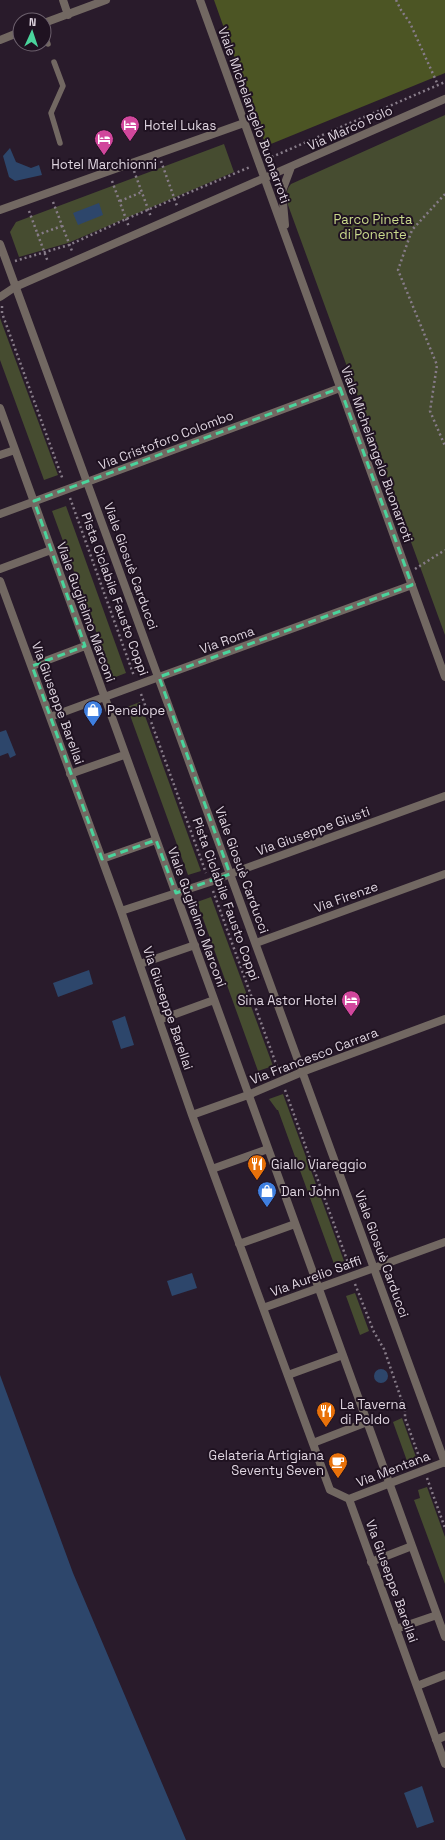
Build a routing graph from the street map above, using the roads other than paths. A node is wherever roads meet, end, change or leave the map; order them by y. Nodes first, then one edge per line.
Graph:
1 (63, 0) edge
2 (106, 0) edge
3 (200, 0) edge
4 (68, 15) junction
5 (52, 21) edge
6 (12, 35) edge
7 (0, 40) edge
8 (54, 62) dead end
9 (445, 99) edge
10 (244, 123) junction
11 (60, 143) dead end
12 (291, 167) junction
13 (265, 178) junction
14 (0, 210) edge
15 (286, 239) junction
16 (0, 244) edge
17 (15, 287) junction
18 (0, 297) edge
19 (340, 388) junction
20 (0, 409) edge
21 (14, 450) junction
22 (0, 455) edge
23 (87, 482) junction
24 (34, 501) junction
25 (0, 514) edge
26 (51, 550) junction
27 (0, 569) edge
28 (0, 581) edge
29 (412, 585) junction
30 (86, 646) junction
31 (32, 666) junction
32 (159, 677) junction
33 (445, 677) edge
34 (104, 698) junction
35 (50, 717) junction
36 (124, 755) junction
37 (70, 774) junction
38 (445, 796) edge
39 (156, 840) junction
40 (102, 859) junction
41 (230, 874) junction
42 (445, 874) edge
43 (176, 894) junction
44 (121, 911) junction
45 (256, 943) junction
46 (195, 945) junction
47 (140, 964) junction
48 (214, 1000) junction
49 (445, 1019) edge
50 (159, 1020) junction
51 (302, 1072) junction
52 (248, 1095) junction
53 (192, 1115) junction
54 (268, 1149) junction
55 (212, 1169) junction
56 (295, 1224) junction
57 (445, 1242) edge
58 (239, 1244) junction
59 (374, 1268) junction
60 (318, 1287) junction
61 (263, 1308) junction
62 (343, 1355) junction
63 (288, 1374) junction
64 (367, 1422) junction
65 (313, 1442) junction
66 (445, 1462) edge
67 (391, 1484) junction
68 (349, 1499) junction
69 (412, 1546) junction
70 (371, 1562) junction
71 (437, 1615) junction
72 (396, 1629) junction
73 (445, 1637) edge
74 (445, 1675) edge
75 (417, 1686) junction
76 (445, 1736) edge
77 (436, 1740) junction
78 (445, 1764) edge

1 - 4 street
2 - 4 street
3 - 10 street, Viale Michelangelo Buonarroti
4 - 5 street
6 - 7 street
8 - 11 lane
9 - 12 street, Via Marco Polo
10 - 13 street, Viale Michelangelo Buonarroti
10 - 14 street
12 - 13 street, Via Marco Polo
12 - 15 street, Viale Michelangelo Buonarroti
13 - 15 street, Viale Michelangelo Buonarroti
13 - 17 street, Via Marco Polo
15 - 19 street, Viale Michelangelo Buonarroti
16 - 17 street, Viale Giosuè Carducci
17 - 18 street, Via Marco Polo
17 - 23 street, Viale Giosuè Carducci
19 - 23 street, Via Cristoforo Colombo
19 - 29 street, Viale Michelangelo Buonarroti
20 - 21 street, Viale Guglielmo Marconi
21 - 22 street
21 - 24 street, Viale Guglielmo Marconi
23 - 24 street, Via Cristoforo Colombo
23 - 32 street, Viale Giosuè Carducci
24 - 25 street, Via Cristoforo Colombo
24 - 26 street, Viale Guglielmo Marconi
26 - 27 street
26 - 30 street, Viale Guglielmo Marconi
28 - 31 street, Via Giuseppe Barellai
29 - 32 street, Via Roma
29 - 33 street, Viale Michelangelo Buonarroti
30 - 31 street
30 - 34 street, Viale Guglielmo Marconi
31 - 35 street, Via Giuseppe Barellai
32 - 34 street, Via Roma
32 - 41 street, Viale Giosuè Carducci
34 - 35 street, Via Roma
34 - 36 street, Viale Guglielmo Marconi
35 - 37 street, Via Giuseppe Barellai
36 - 37 street
36 - 39 street, Viale Guglielmo Marconi
37 - 40 street, Via Giuseppe Barellai
38 - 41 street, Via Giuseppe Giusti
39 - 40 street
39 - 43 street, Viale Guglielmo Marconi
40 - 44 street, Via Giuseppe Barellai
41 - 43 street, Via Giuseppe Giusti
41 - 45 street, Viale Giosuè Carducci
42 - 45 street, Via Firenze
43 - 44 street, Via Giuseppe Giusti
43 - 46 street, Viale Guglielmo Marconi
44 - 47 street, Via Giuseppe Barellai
45 - 51 street, Viale Giosuè Carducci
46 - 47 street
46 - 48 street, Viale Guglielmo Marconi
47 - 50 street, Via Giuseppe Barellai
48 - 50 street
48 - 52 street, Viale Guglielmo Marconi
49 - 51 street, Via Francesco Carrara
50 - 53 street, Via Giuseppe Barellai
51 - 52 street, Via Francesco Carrara
51 - 59 street, Viale Giosuè Carducci
52 - 53 street, Via Francesco Carrara
52 - 54 street, Viale Guglielmo Marconi
53 - 55 street, Via Giuseppe Barellai
54 - 55 street
54 - 56 street, Viale Guglielmo Marconi
55 - 58 street, Via Giuseppe Barellai
56 - 58 street
56 - 60 street, Viale Guglielmo Marconi
57 - 59 street, Via Aurelio Saffi
58 - 61 street, Via Giuseppe Barellai
59 - 60 street, Via Aurelio Saffi
59 - 66 street, Viale Giosuè Carducci
60 - 61 street, Via Aurelio Saffi
60 - 62 street, Viale Guglielmo Marconi
61 - 63 street, Via Giuseppe Barellai
62 - 63 street
62 - 64 street, Viale Guglielmo Marconi
63 - 65 street, Via Giuseppe Barellai
64 - 65 street
64 - 67 street, Viale Guglielmo Marconi
65 - 68 street, Via Giuseppe Barellai
66 - 67 street, Via Mentana
67 - 68 street, Via Mentana
67 - 69 street, Viale Guglielmo Marconi
68 - 70 street, Via Giuseppe Barellai
69 - 70 street
69 - 71 street, Viale Guglielmo Marconi
70 - 72 street, Via Giuseppe Barellai
71 - 72 street
71 - 73 street, Viale Guglielmo Marconi
72 - 75 street, Via Giuseppe Barellai
74 - 75 street
75 - 77 street, Via Giuseppe Barellai
76 - 77 street
77 - 78 street, Via Giuseppe Barellai

